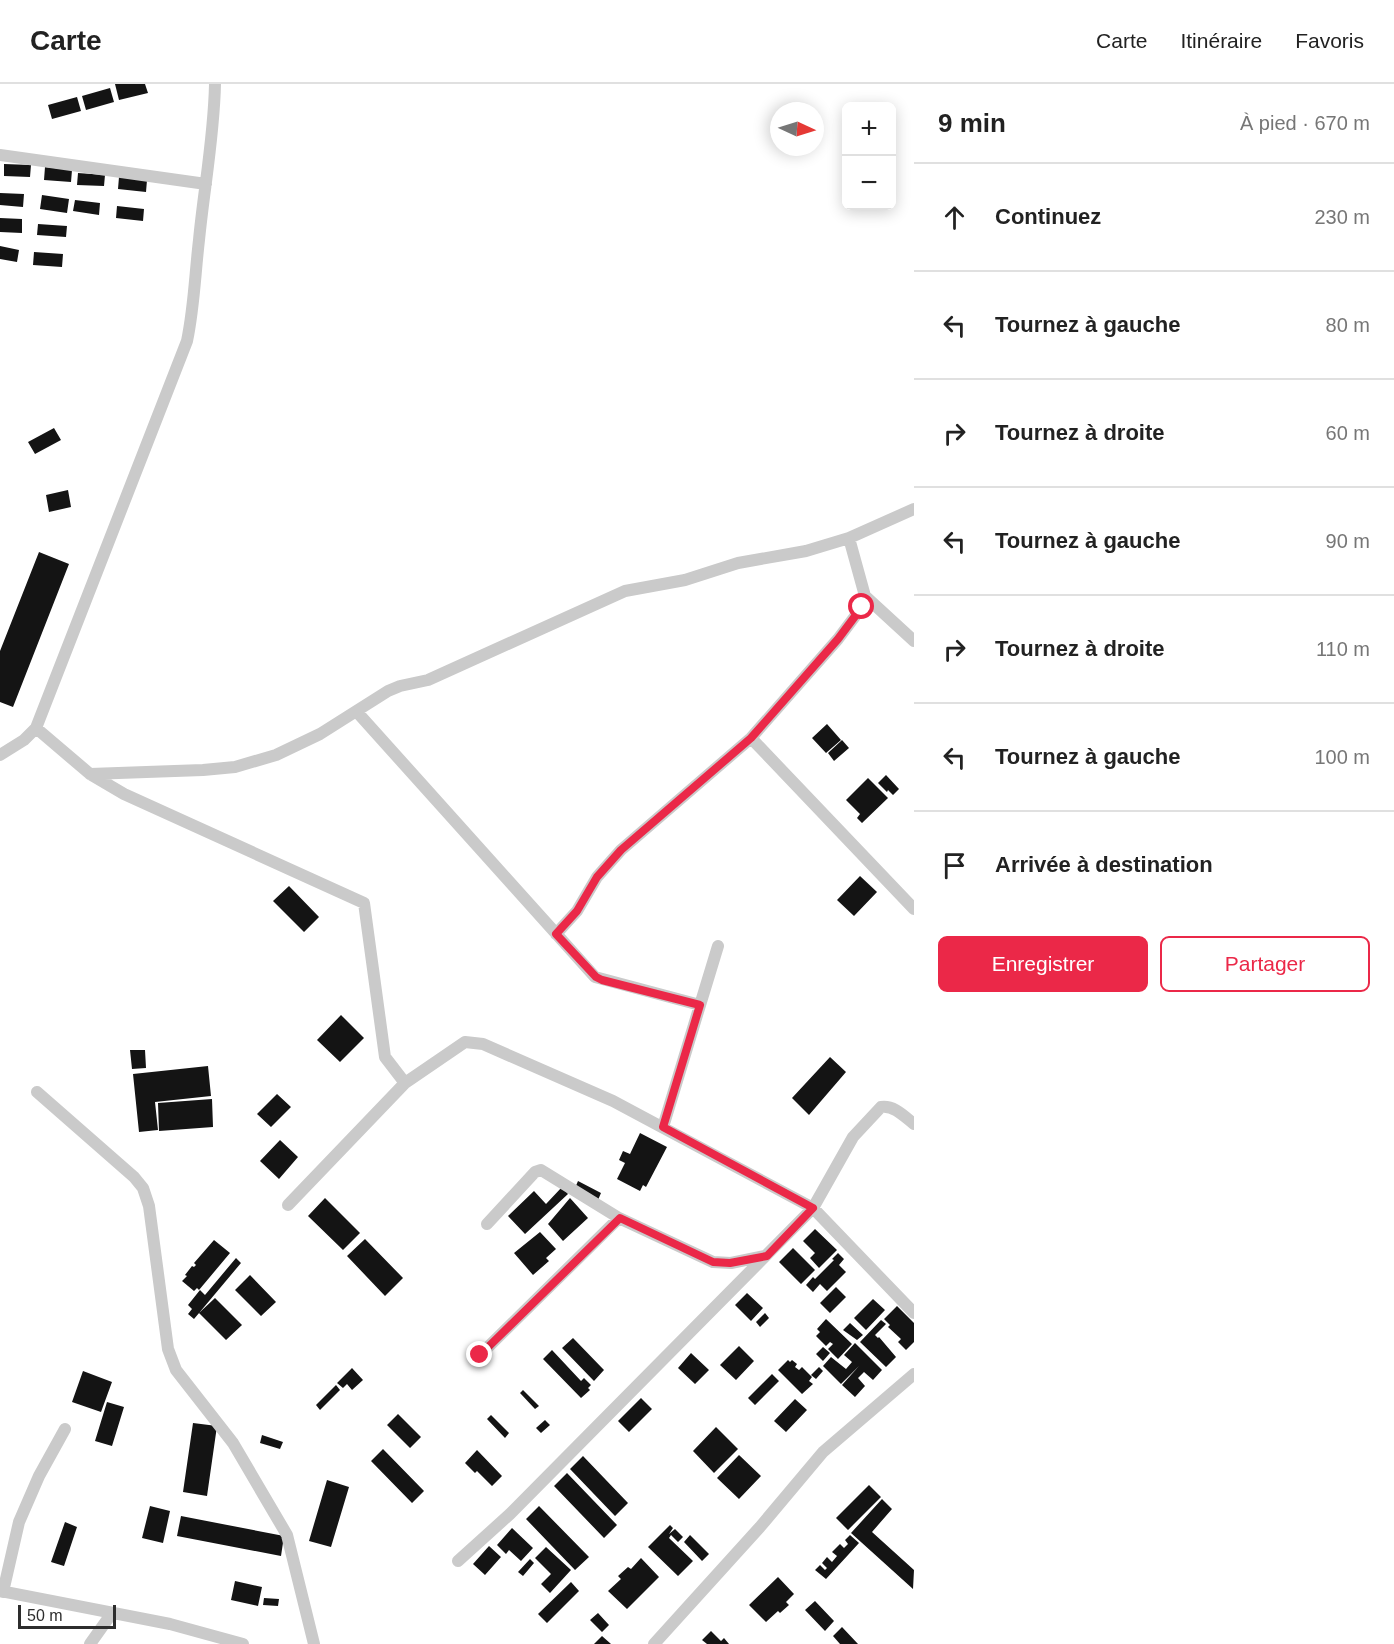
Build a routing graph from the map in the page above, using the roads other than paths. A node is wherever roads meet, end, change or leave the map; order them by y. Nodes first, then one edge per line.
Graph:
1 (215, 84) edge
2 (0, 155) edge
3 (206, 184) junction
4 (914, 509) edge
5 (849, 538) junction
6 (865, 596) junction
7 (914, 641) edge
8 (357, 712) junction
9 (36, 728) junction
10 (751, 738) junction
11 (0, 755) edge
12 (90, 774) junction
13 (914, 909) edge
14 (556, 934) junction
15 (718, 946) dead end
16 (700, 1005) junction
17 (405, 1083) junction
18 (37, 1092) dead end
19 (914, 1124) edge
20 (663, 1127) junction
21 (288, 1205) dead end
22 (813, 1208) junction
23 (620, 1218) junction
24 (487, 1224) dead end
25 (767, 1256) junction
26 (914, 1313) edge
27 (480, 1355) dead end
28 (914, 1374) edge
29 (65, 1429) dead end
30 (458, 1561) dead end
31 (1, 1591) edge
32 (112, 1613) junction
33 (90, 1644) edge
34 (243, 1644) edge
35 (314, 1644) edge
36 (654, 1644) edge

1 - 3 street
2 - 3 street
3 - 9 street
4 - 5 street
5 - 6 street
5 - 8 street
6 - 7 street
6 - 10 street
8 - 12 street
8 - 14 street
9 - 11 street
9 - 12 street
10 - 13 street
10 - 14 street
12 - 17 street
14 - 16 street
15 - 16 street
16 - 20 street
17 - 20 street
17 - 21 street
18 - 35 street
19 - 22 street
20 - 22 street
22 - 25 street
22 - 26 street
23 - 24 street
23 - 25 street
23 - 27 street
25 - 30 street
28 - 36 street
29 - 31 street
31 - 32 street
32 - 33 street
32 - 34 street

